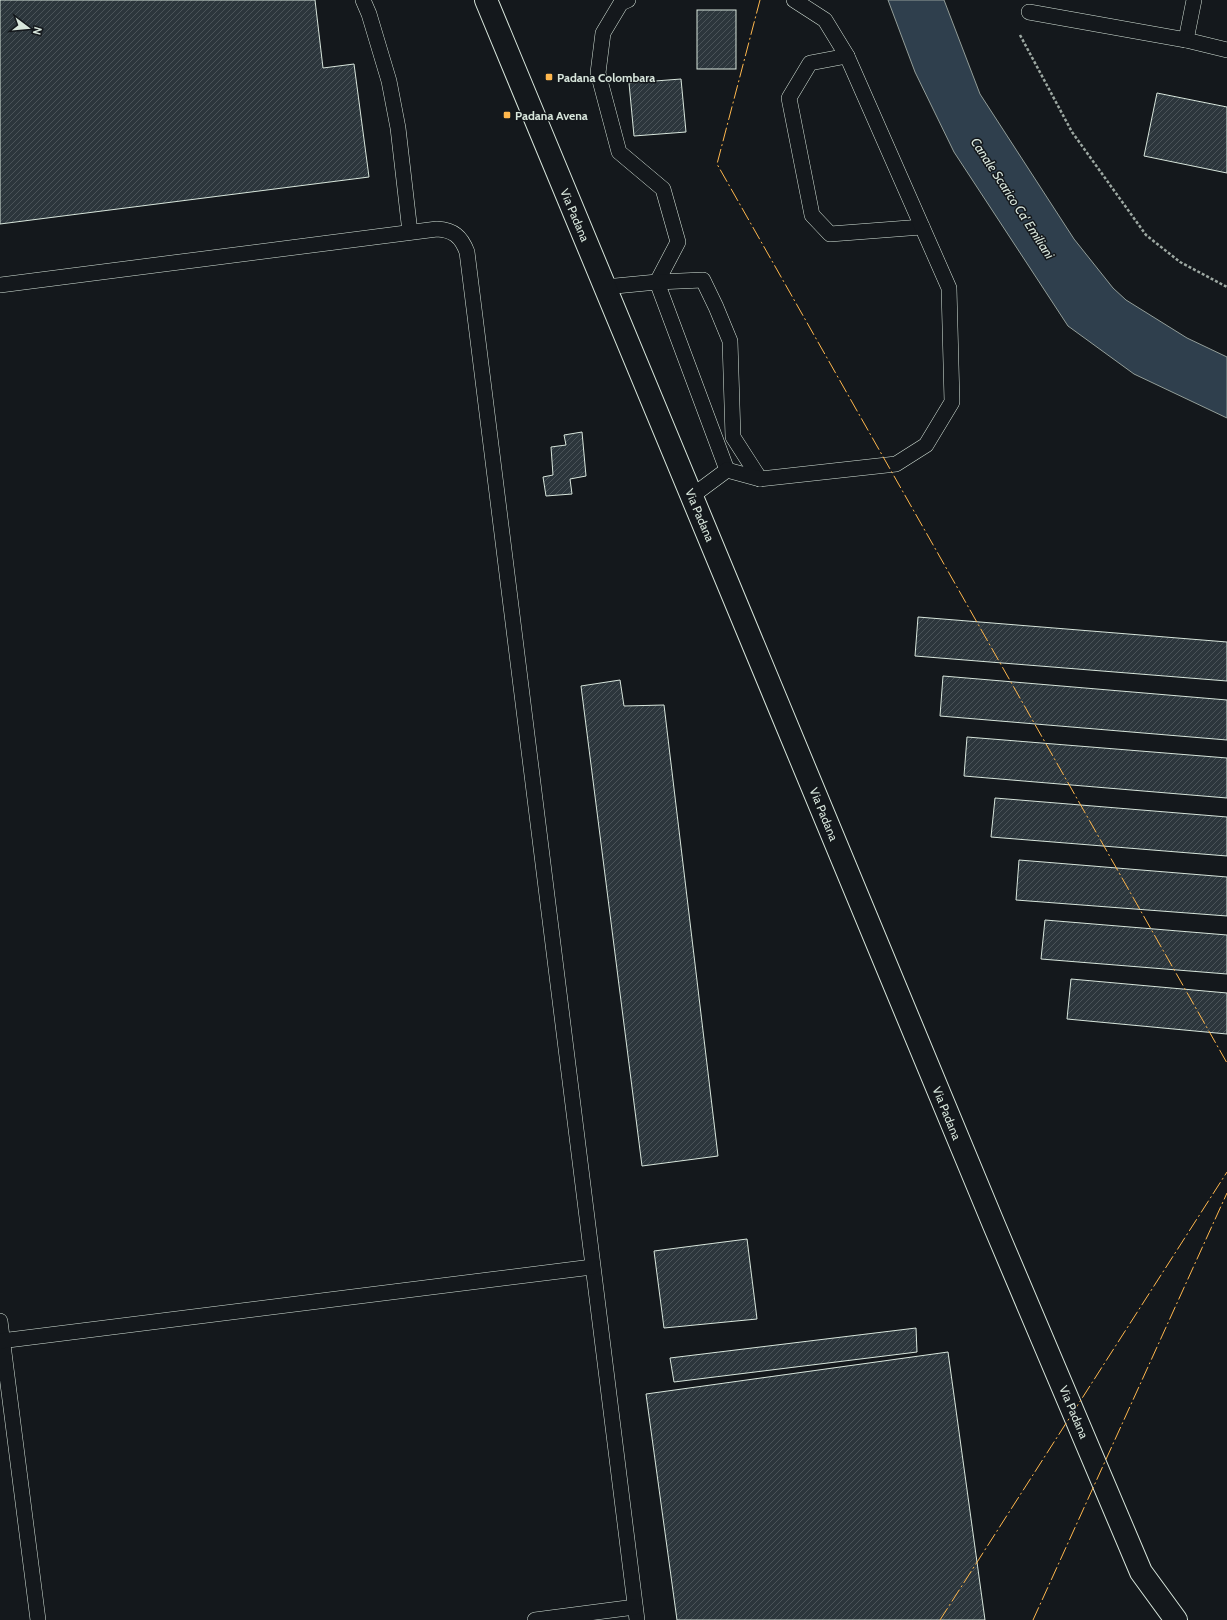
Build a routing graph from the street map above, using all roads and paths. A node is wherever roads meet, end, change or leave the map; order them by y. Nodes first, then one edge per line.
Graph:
1 (363, 0) edge
2 (486, 0) edge
3 (628, 0) edge
4 (794, 0) edge
5 (1194, 0) edge
6 (1029, 12) joint
7 (1186, 40) junction
8 (1227, 50) edge
9 (847, 56) junction
10 (922, 227) junction
11 (410, 232) junction
12 (657, 282) junction
13 (0, 285) edge
14 (605, 287) junction
15 (1227, 287) edge
16 (727, 470) junction
17 (760, 479) junction
18 (692, 496) junction
19 (592, 1267) junction
20 (0, 1321) edge
21 (1, 1341) edge
22 (1141, 1572) junction
23 (636, 1614) edge
24 (38, 1620) edge
25 (535, 1620) edge
26 (1161, 1620) edge
27 (1176, 1620) edge

1 - 11 lane
2 - 14 main road, Via Padana
3 - 12 lane
4 - 9 lane
5 - 7 lane
6 - 7 lane
6 - 15 path
7 - 8 lane
9 - 10 lane
9 - 10 lane
10 - 17 lane
11 - 13 lane
11 - 19 lane
12 - 14 lane
12 - 16 lane
12 - 17 lane
14 - 18 main road, Via Padana
16 - 17 lane
16 - 18 lane
18 - 22 main road, Via Padana
19 - 21 lane
19 - 23 lane
20 - 21 lane
21 - 24 lane
22 - 26 main road
22 - 27 main road, Via Padana
23 - 25 lane

